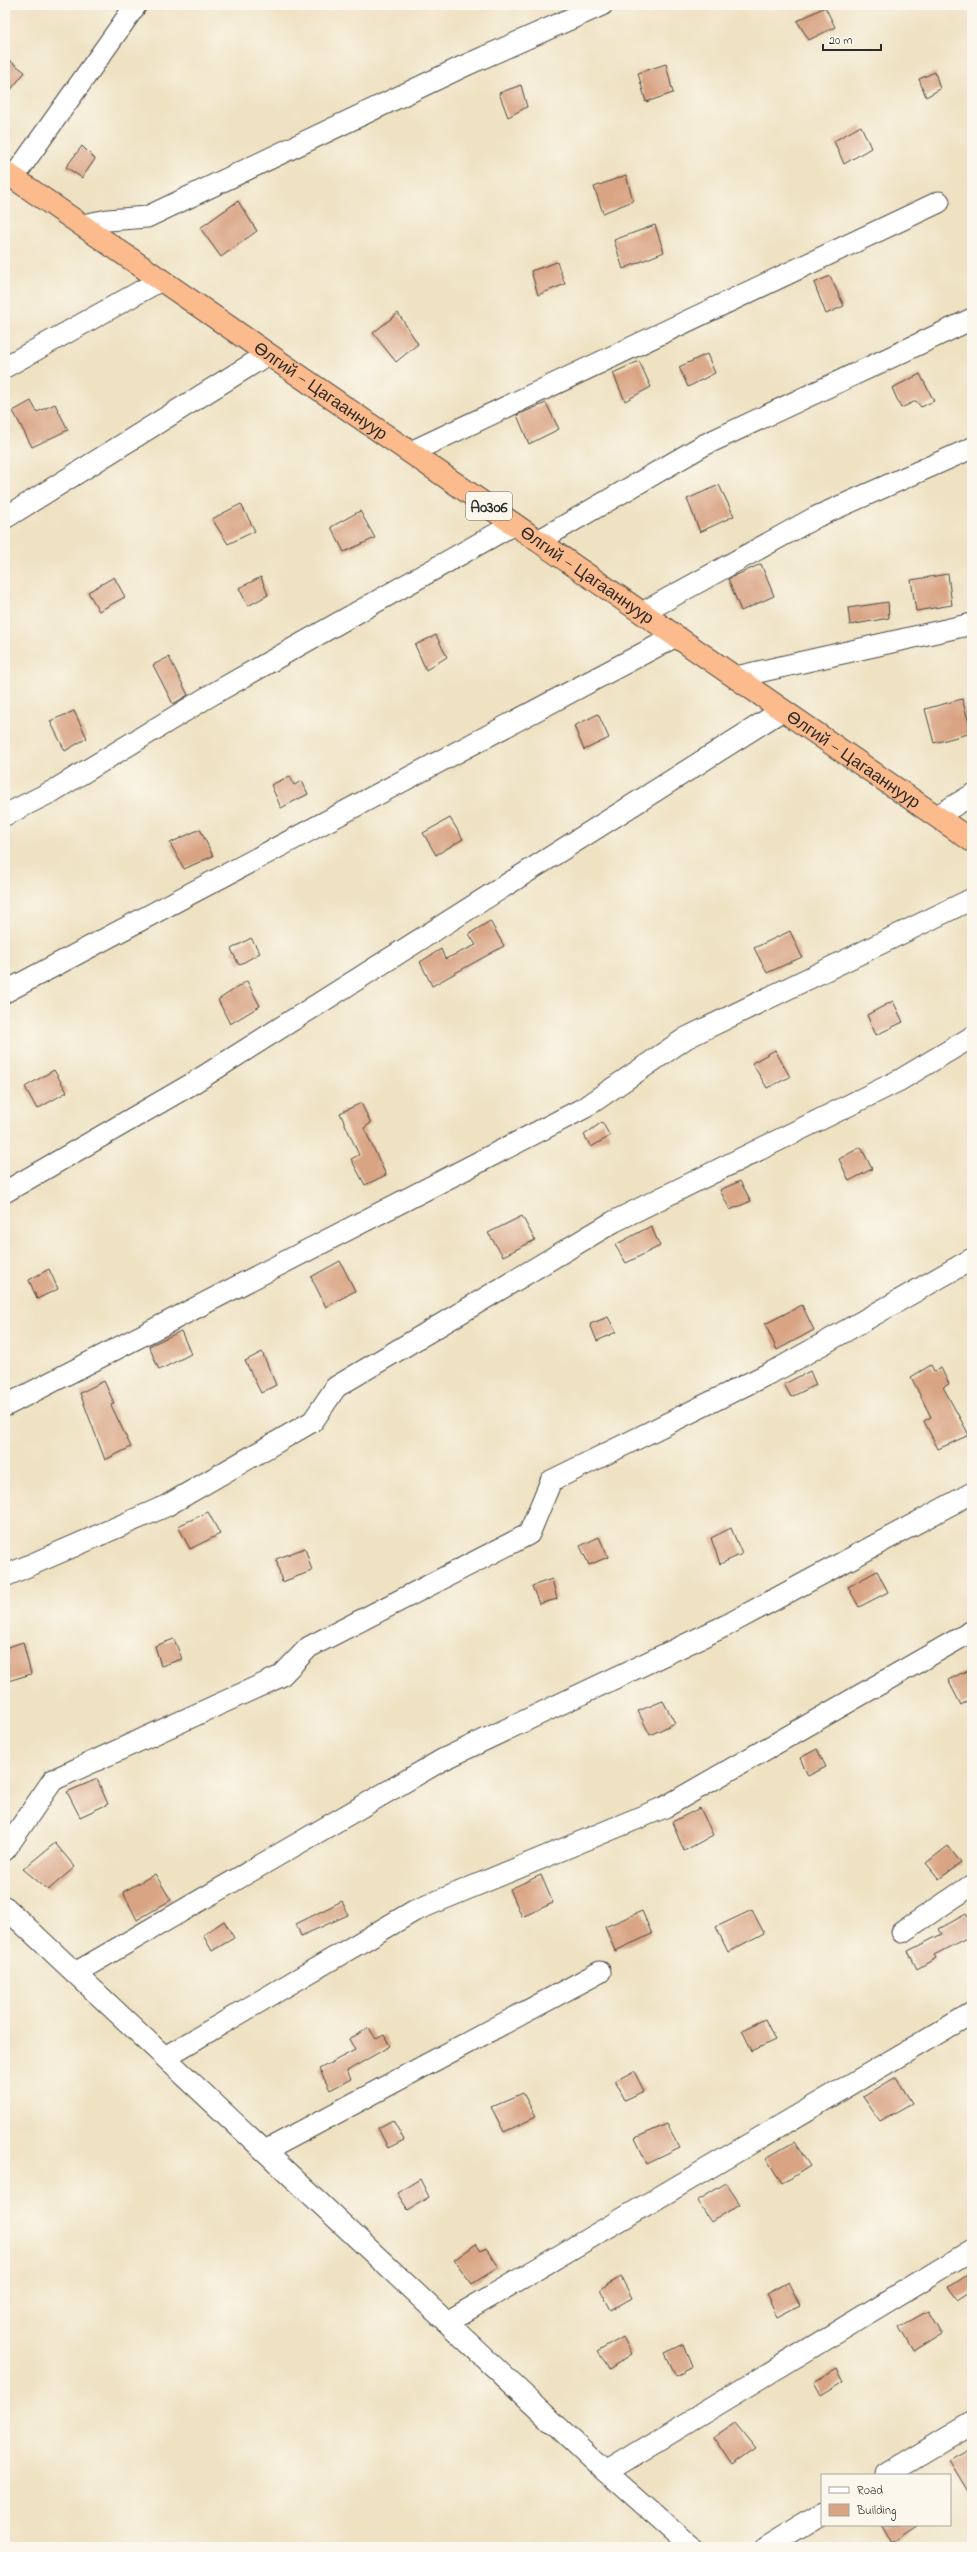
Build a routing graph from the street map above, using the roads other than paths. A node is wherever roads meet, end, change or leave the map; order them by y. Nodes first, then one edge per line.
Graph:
1 (136, 5) edge
2 (602, 5) edge
3 (9, 175) edge
4 (939, 202) dead end
5 (82, 226) junction
6 (161, 280) junction
7 (972, 319) edge
8 (268, 354) junction
9 (5, 367) edge
10 (972, 448) edge
11 (411, 452) junction
12 (5, 518) edge
13 (514, 524) junction
14 (538, 541) junction
15 (642, 613) junction
16 (972, 624) edge
17 (676, 636) junction
18 (736, 677) junction
19 (783, 710) junction
20 (972, 795) edge
21 (5, 815) edge
22 (937, 816) junction
23 (972, 841) edge
24 (972, 899) edge
25 (5, 992) edge
26 (972, 1037) edge
27 (5, 1192) edge
28 (972, 1259) edge
29 (5, 1406) edge
30 (972, 1493) edge
31 (5, 1576) edge
32 (972, 1630) edge
33 (5, 1850) edge
34 (972, 1885) edge
35 (5, 1907) edge
36 (902, 1932) dead end
37 (600, 1972) dead end
38 (75, 1973) junction
39 (972, 2013) edge
40 (165, 2057) junction
41 (265, 2151) junction
42 (972, 2250) edge
43 (447, 2322) junction
44 (972, 2423) edge
45 (606, 2472) junction
46 (887, 2474) edge
47 (821, 2514) edge
48 (691, 2547) edge
49 (766, 2547) edge

1 - 3 street
2 - 5 street
3 - 5 highway, Өлгий — Цагааннуур / A0306
4 - 11 street
5 - 6 highway, Өлгий — Цагааннуур / A0306
6 - 8 highway, Өлгий — Цагааннуур / A0306
6 - 9 street
7 - 14 street
8 - 11 highway, Өлгий — Цагааннуур / A0306
8 - 12 street
10 - 15 street
11 - 13 highway, Өлгий — Цагааннуур / A0306
13 - 14 highway, Өлгий — Цагааннуур / A0306
13 - 21 street
14 - 15 highway, Өлгий — Цагааннуур / A0306
15 - 17 highway, Өлгий — Цагааннуур / A0306
16 - 18 street
17 - 18 highway, Өлгий — Цагааннуур / A0306
17 - 25 street
18 - 19 highway, Өлгий — Цагааннуур / A0306
19 - 22 highway, Өлгий — Цагааннуур / A0306
19 - 27 street
20 - 22 street
22 - 23 highway, Өлгий — Цагааннуур / A0306
24 - 29 street
26 - 31 street
28 - 33 street
30 - 38 street
32 - 40 street
34 - 36 street
35 - 38 street
37 - 41 street
38 - 40 street
39 - 43 street
40 - 41 street
41 - 43 street
42 - 45 street
43 - 45 street
44 - 46 street
45 - 48 street
47 - 49 street

